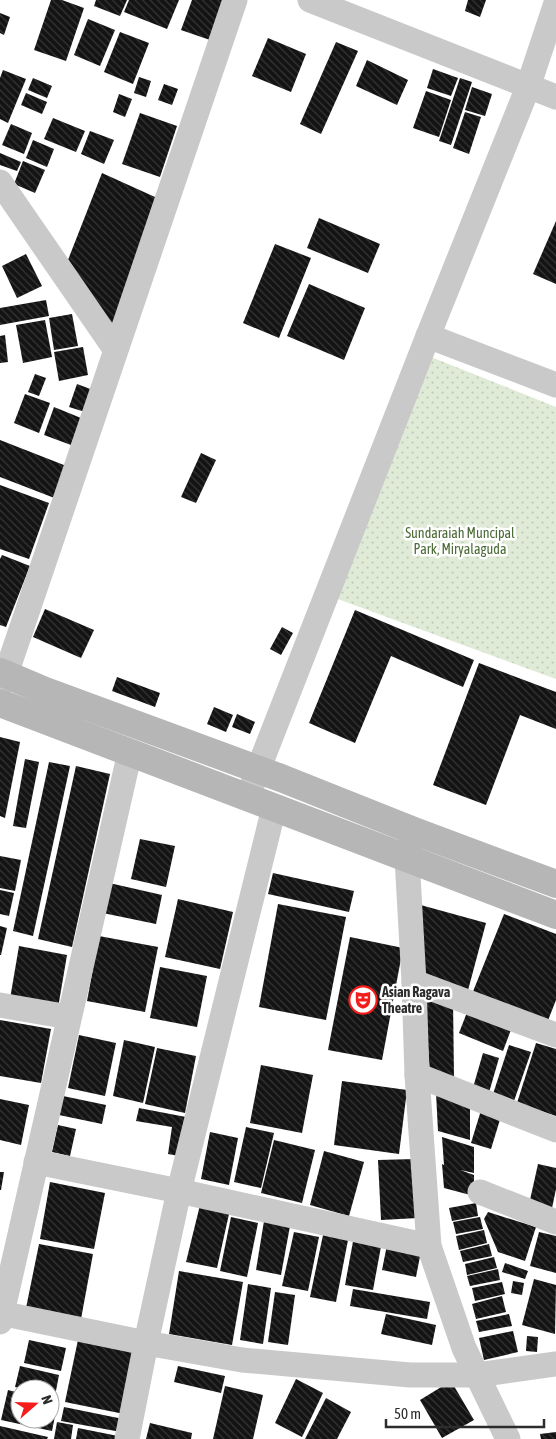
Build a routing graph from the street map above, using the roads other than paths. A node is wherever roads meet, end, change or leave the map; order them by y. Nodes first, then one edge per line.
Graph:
1 (235, 0) edge
2 (310, 0) edge
3 (556, 3) edge
4 (528, 86) junction
5 (556, 97) edge
6 (0, 182) edge
7 (428, 336) junction
8 (115, 349) junction
9 (556, 385) edge
10 (2, 677) edge
11 (0, 703) edge
12 (130, 752) junction
13 (259, 770) junction
14 (247, 798) junction
15 (274, 808) junction
16 (414, 831) junction
17 (407, 858) junction
18 (556, 884) edge
19 (556, 915) edge
20 (414, 982) junction
21 (0, 1004) edge
22 (69, 1017) junction
23 (556, 1035) edge
24 (416, 1075) junction
25 (556, 1130) edge
26 (36, 1162) junction
27 (179, 1190) junction
28 (480, 1192) dead end
29 (556, 1222) edge
30 (429, 1246) junction
31 (1, 1316) edge
32 (146, 1343) junction
33 (556, 1364) edge
34 (477, 1375) junction
35 (127, 1439) edge
36 (508, 1439) edge

1 - 8 street
2 - 4 street
3 - 4 street
4 - 5 street
4 - 7 street
6 - 8 street
7 - 9 street
7 - 13 street
8 - 10 street
10 - 13 main road
11 - 12 main road
12 - 14 main road
12 - 22 street
13 - 14 street
13 - 16 main road
14 - 15 main road
15 - 17 main road
15 - 27 street
16 - 17 street
16 - 18 main road
17 - 19 main road
17 - 20 street
20 - 23 street
20 - 24 street
21 - 22 street
22 - 26 street
24 - 25 street
24 - 30 street
26 - 27 street
26 - 31 street
27 - 30 street
27 - 32 street
28 - 29 street
30 - 34 street
31 - 32 street
32 - 34 street
32 - 35 street
33 - 34 street
34 - 36 street

